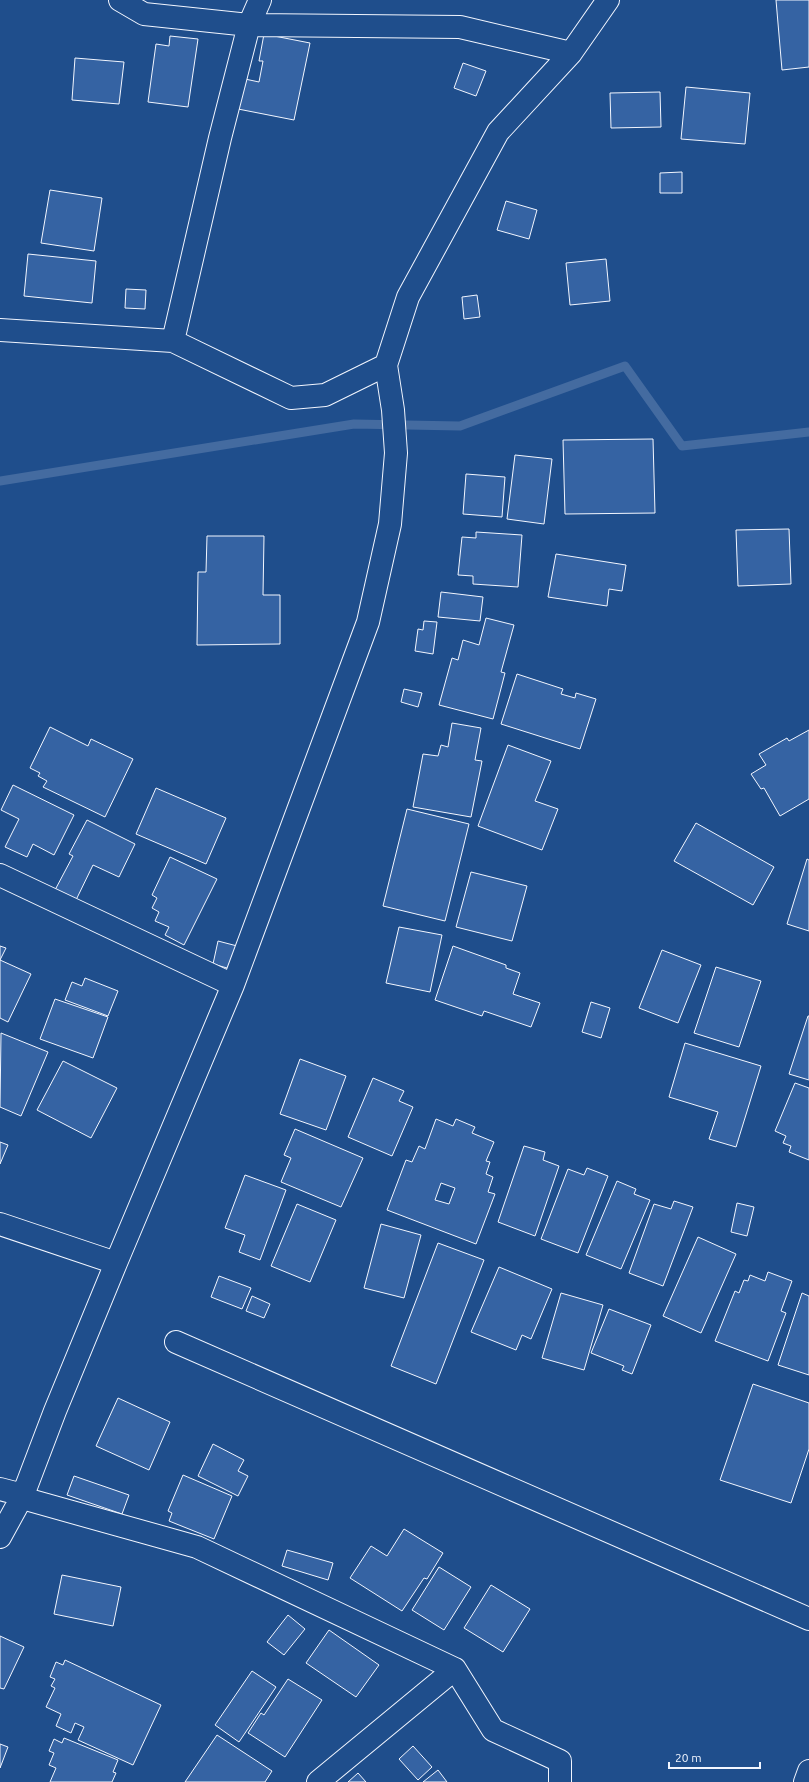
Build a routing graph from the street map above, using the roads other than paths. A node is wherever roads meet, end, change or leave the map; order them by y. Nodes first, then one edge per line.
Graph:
1 (120, 0) edge
2 (260, 0) edge
3 (608, 0) edge
4 (249, 25) junction
5 (571, 53) junction
6 (0, 330) edge
7 (173, 340) junction
8 (386, 365) junction
9 (0, 875) edge
10 (233, 985) junction
11 (0, 1224) edge
12 (116, 1263) junction
13 (176, 1342) dead end
14 (0, 1489) edge
15 (23, 1497) junction
16 (0, 1537) edge
17 (809, 1619) edge
18 (455, 1669) junction
19 (809, 1772) edge
20 (318, 1782) edge
21 (560, 1782) edge
22 (805, 1782) edge

1 - 4 street
2 - 4 street
3 - 5 street
4 - 5 street
4 - 7 street
5 - 8 street
6 - 7 street
7 - 8 street
8 - 10 street
9 - 10 street
10 - 12 street
11 - 12 street
12 - 15 street
13 - 17 street
14 - 15 street
15 - 16 street
15 - 18 street
18 - 20 street
18 - 21 street
19 - 22 street

